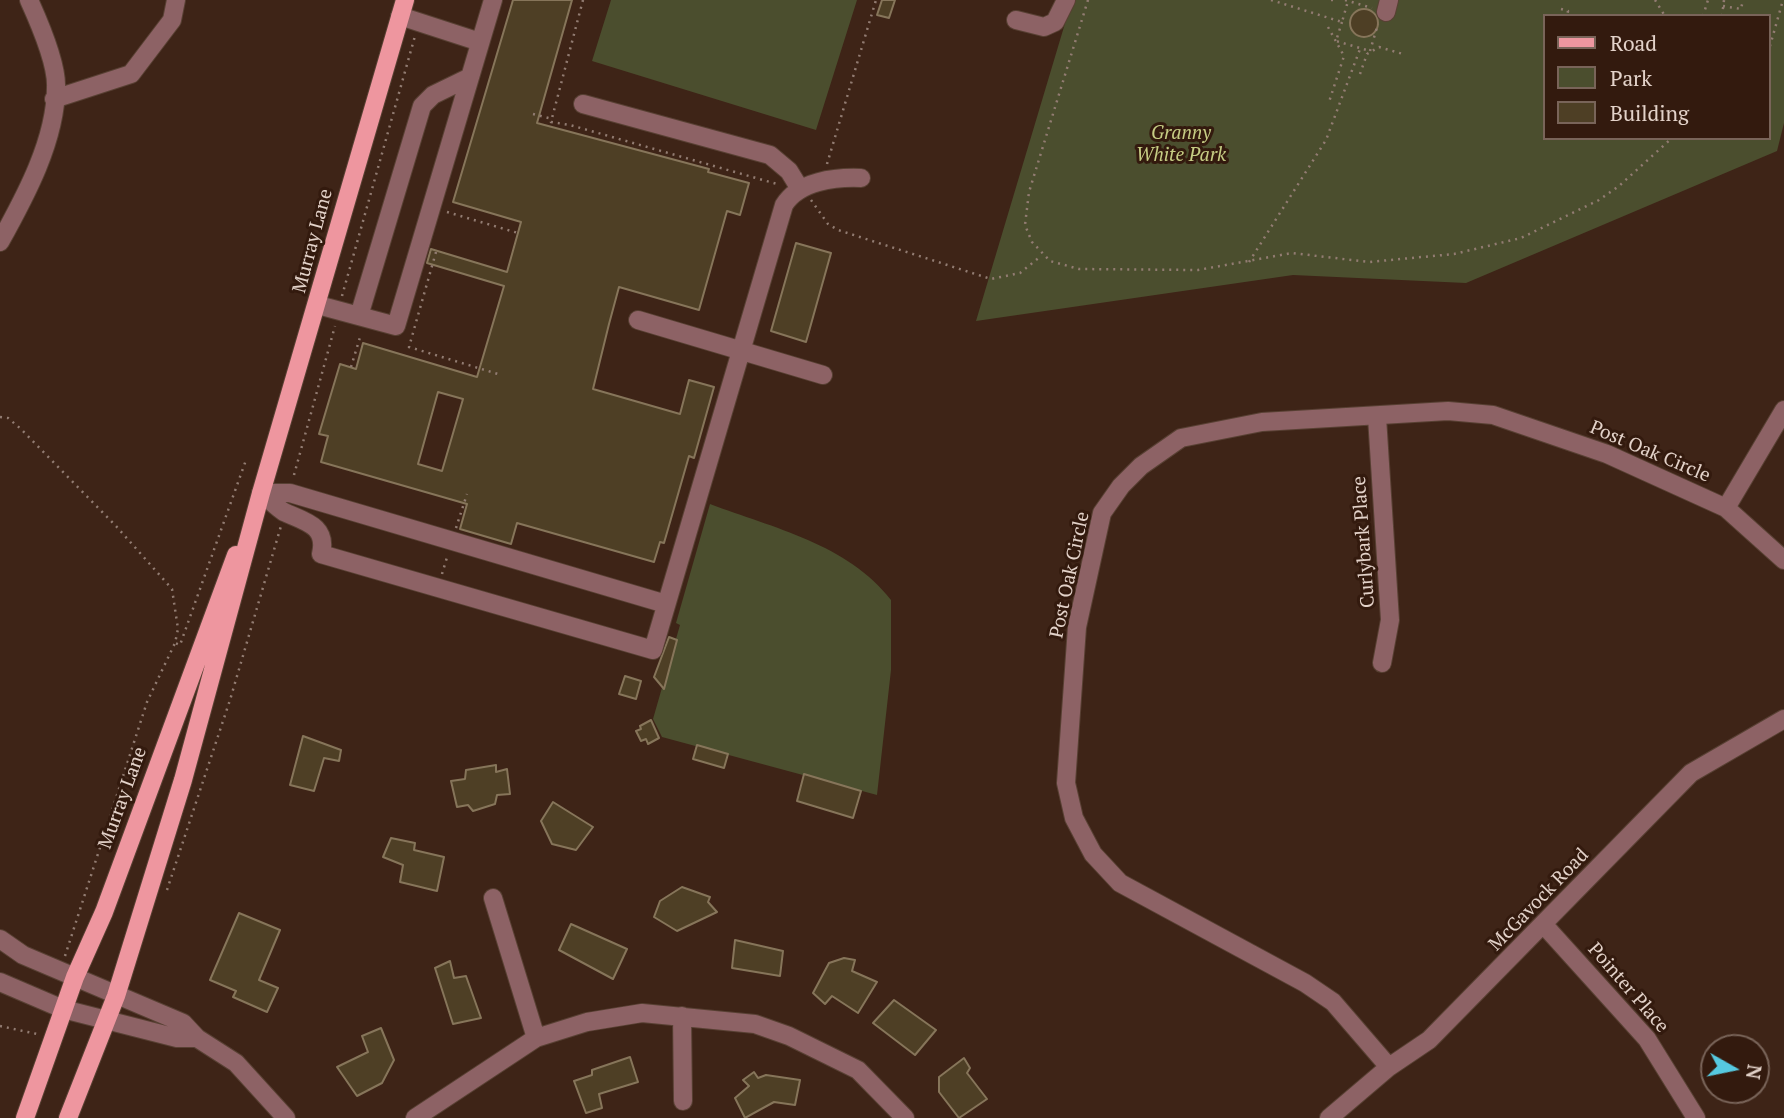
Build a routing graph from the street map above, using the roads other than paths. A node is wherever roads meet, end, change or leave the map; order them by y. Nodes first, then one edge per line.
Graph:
1 (29, 0) edge
2 (176, 0) edge
3 (493, 0) edge
4 (1066, 0) edge
5 (402, 8) edge
6 (1016, 20) dead end
7 (480, 42) junction
8 (470, 77) junction
9 (54, 99) junction
10 (583, 104) dead end
11 (861, 178) dead end
12 (805, 193) junction
13 (0, 242) edge
14 (318, 305) junction
15 (638, 320) dead end
16 (361, 324) junction
17 (741, 350) junction
18 (823, 375) dead end
19 (1784, 410) edge
20 (1377, 417) junction
21 (261, 493) junction
22 (1726, 508) junction
23 (1784, 560) edge
24 (667, 604) junction
25 (1382, 663) dead end
26 (1784, 719) edge
27 (493, 898) dead end
28 (1544, 925) junction
29 (0, 939) edge
30 (68, 974) junction
31 (0, 982) edge
32 (116, 996) junction
33 (57, 1006) junction
34 (682, 1016) junction
35 (106, 1020) junction
36 (197, 1038) junction
37 (536, 1038) junction
38 (1390, 1067) junction
39 (682, 1101) dead end
40 (25, 1118) edge
41 (68, 1118) edge
42 (286, 1118) edge
43 (415, 1118) edge
44 (905, 1118) edge
45 (1329, 1118) edge
46 (1696, 1118) edge

1 - 9 street
2 - 9 street
3 - 7 street
4 - 6 street
5 - 7 street
5 - 14 main road, Murray Lane
7 - 8 street
8 - 16 street
8 - 16 street
9 - 13 street
10 - 12 street
11 - 12 street
12 - 17 street
14 - 16 street
14 - 21 main road, Murray Lane
15 - 17 street
17 - 18 street
17 - 24 street
19 - 22 street
20 - 22 street, Post Oak Circle
20 - 25 street, Curlybark Place
20 - 38 street, Post Oak Circle
21 - 24 street
21 - 24 street
21 - 30 main road, Murray Lane
21 - 32 main road, Murray Lane
22 - 23 street, Post Oak Circle
26 - 28 street, McGavock Road
27 - 37 street
28 - 38 street, McGavock Road
28 - 46 street, Pointer Place
29 - 30 street
30 - 32 street
30 - 33 main road, Murray Lane
31 - 33 street
32 - 35 main road, Murray Lane
32 - 36 street
33 - 35 street
33 - 40 main road, Murray Lane
34 - 37 street
34 - 39 street
34 - 44 street
35 - 36 street
35 - 41 main road, Murray Lane
36 - 42 street
37 - 43 street
38 - 45 street, McGavock Road

